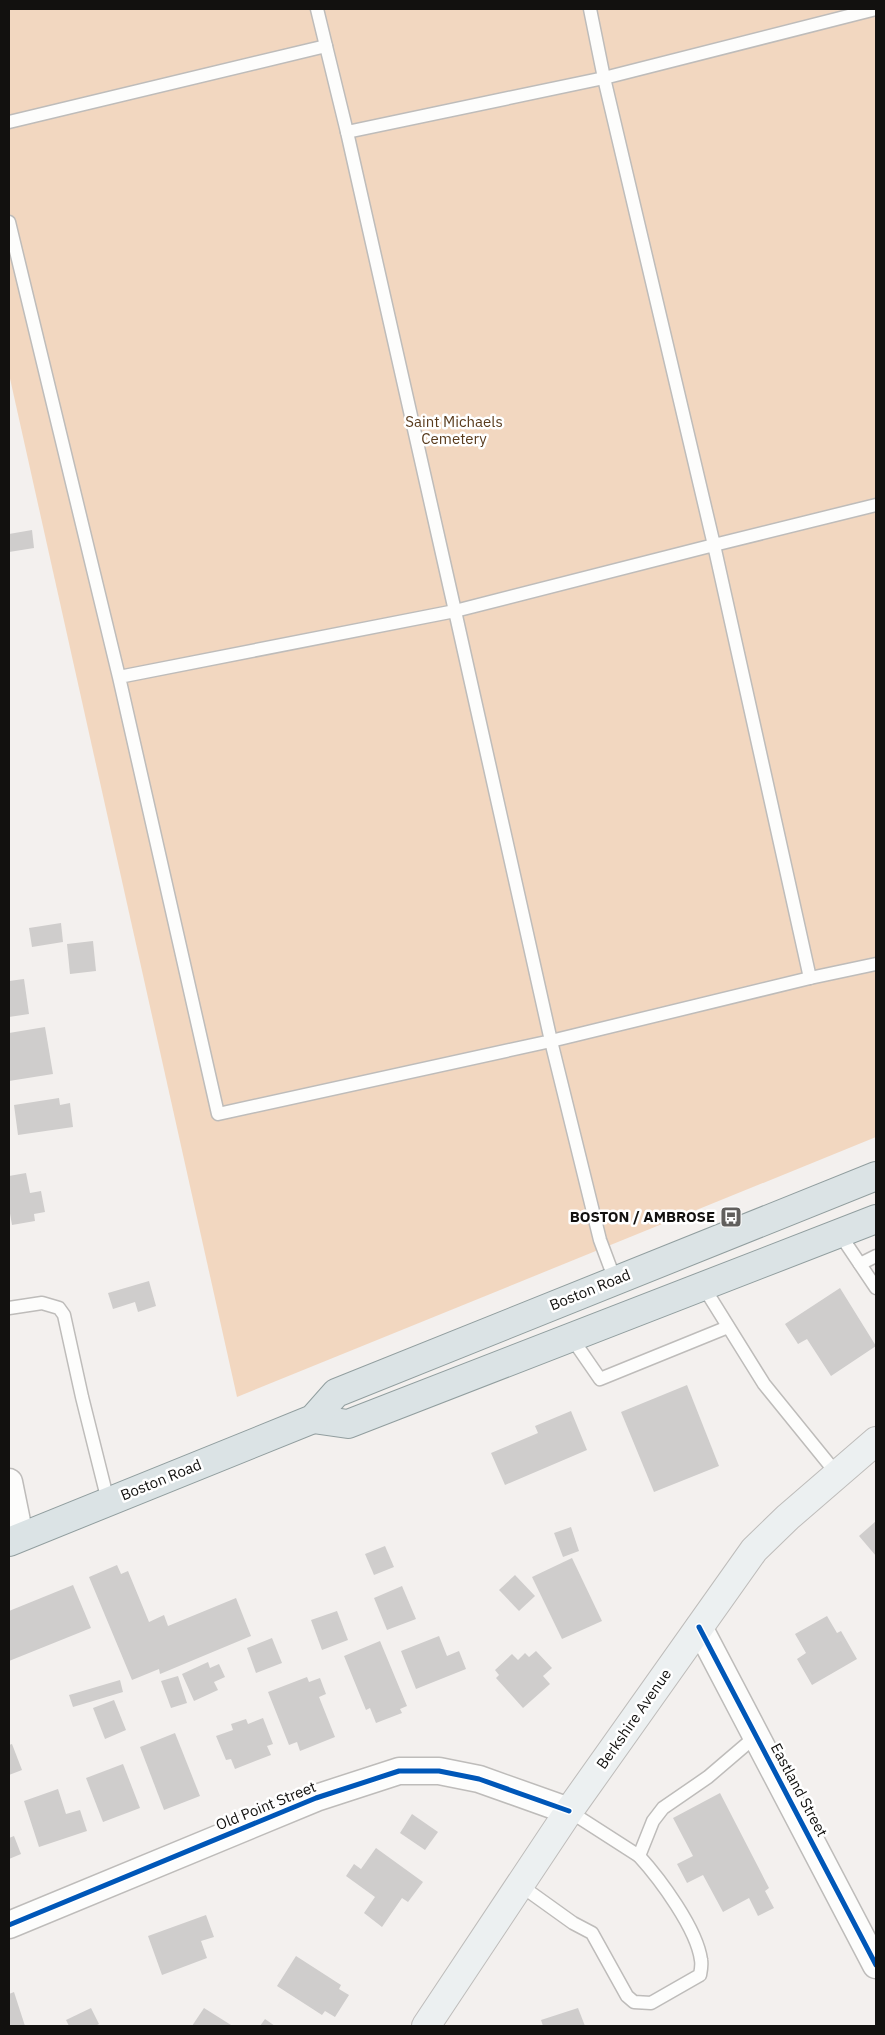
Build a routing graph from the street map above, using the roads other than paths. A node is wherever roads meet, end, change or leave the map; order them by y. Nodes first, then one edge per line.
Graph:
1 (317, 9) edge
2 (590, 9) edge
3 (876, 9) edge
4 (326, 46) junction
5 (604, 78) junction
6 (9, 122) edge
7 (347, 132) junction
8 (9, 222) edge
9 (876, 505) edge
10 (714, 545) junction
11 (455, 611) junction
12 (119, 677) junction
13 (876, 964) edge
14 (810, 978) junction
15 (551, 1041) junction
16 (876, 1176) edge
17 (876, 1219) edge
18 (839, 1234) junction
19 (876, 1256) edge
20 (860, 1264) junction
21 (615, 1280) junction
22 (703, 1286) junction
23 (876, 1288) edge
24 (9, 1308) edge
25 (728, 1327) junction
26 (571, 1337) junction
27 (313, 1420) junction
28 (876, 1441) edge
29 (837, 1474) junction
30 (9, 1482) edge
31 (108, 1501) junction
32 (15, 1539) edge
33 (699, 1627) junction
34 (756, 1736) junction
35 (569, 1811) junction
36 (639, 1856) junction
37 (520, 1885) junction
38 (9, 1925) edge
39 (876, 1964) edge
40 (426, 2026) edge

1 - 4 lane
2 - 5 lane
3 - 5 lane
4 - 6 lane
4 - 7 lane
5 - 7 lane
5 - 10 lane
7 - 11 lane
8 - 12 lane
9 - 10 lane
10 - 11 lane
10 - 14 lane
11 - 12 lane
11 - 15 lane
12 - 15 lane
13 - 14 lane
14 - 15 lane
15 - 21 lane
16 - 21 main road, Boston Road
17 - 18 main road, Boston Road
18 - 20 lane
18 - 22 main road, Boston Road
19 - 20 lane
20 - 23 lane
21 - 27 main road, Boston Road
22 - 25 lane
22 - 26 main road, Boston Road
24 - 31 lane
25 - 26 lane
25 - 29 lane
26 - 27 main road, Boston Road
27 - 31 main road, Boston Road
28 - 29 main road, Berkshire Avenue
29 - 33 main road, Berkshire Avenue
30 - 32 street
31 - 32 main road, Boston Road
33 - 34 street, Eastland Street
33 - 35 main road, Berkshire Avenue
34 - 36 lane
34 - 39 street, Eastland Street
35 - 36 lane
35 - 37 main road, Berkshire Avenue
35 - 38 street, Old Point Street
36 - 37 lane
37 - 40 main road, Berkshire Avenue

